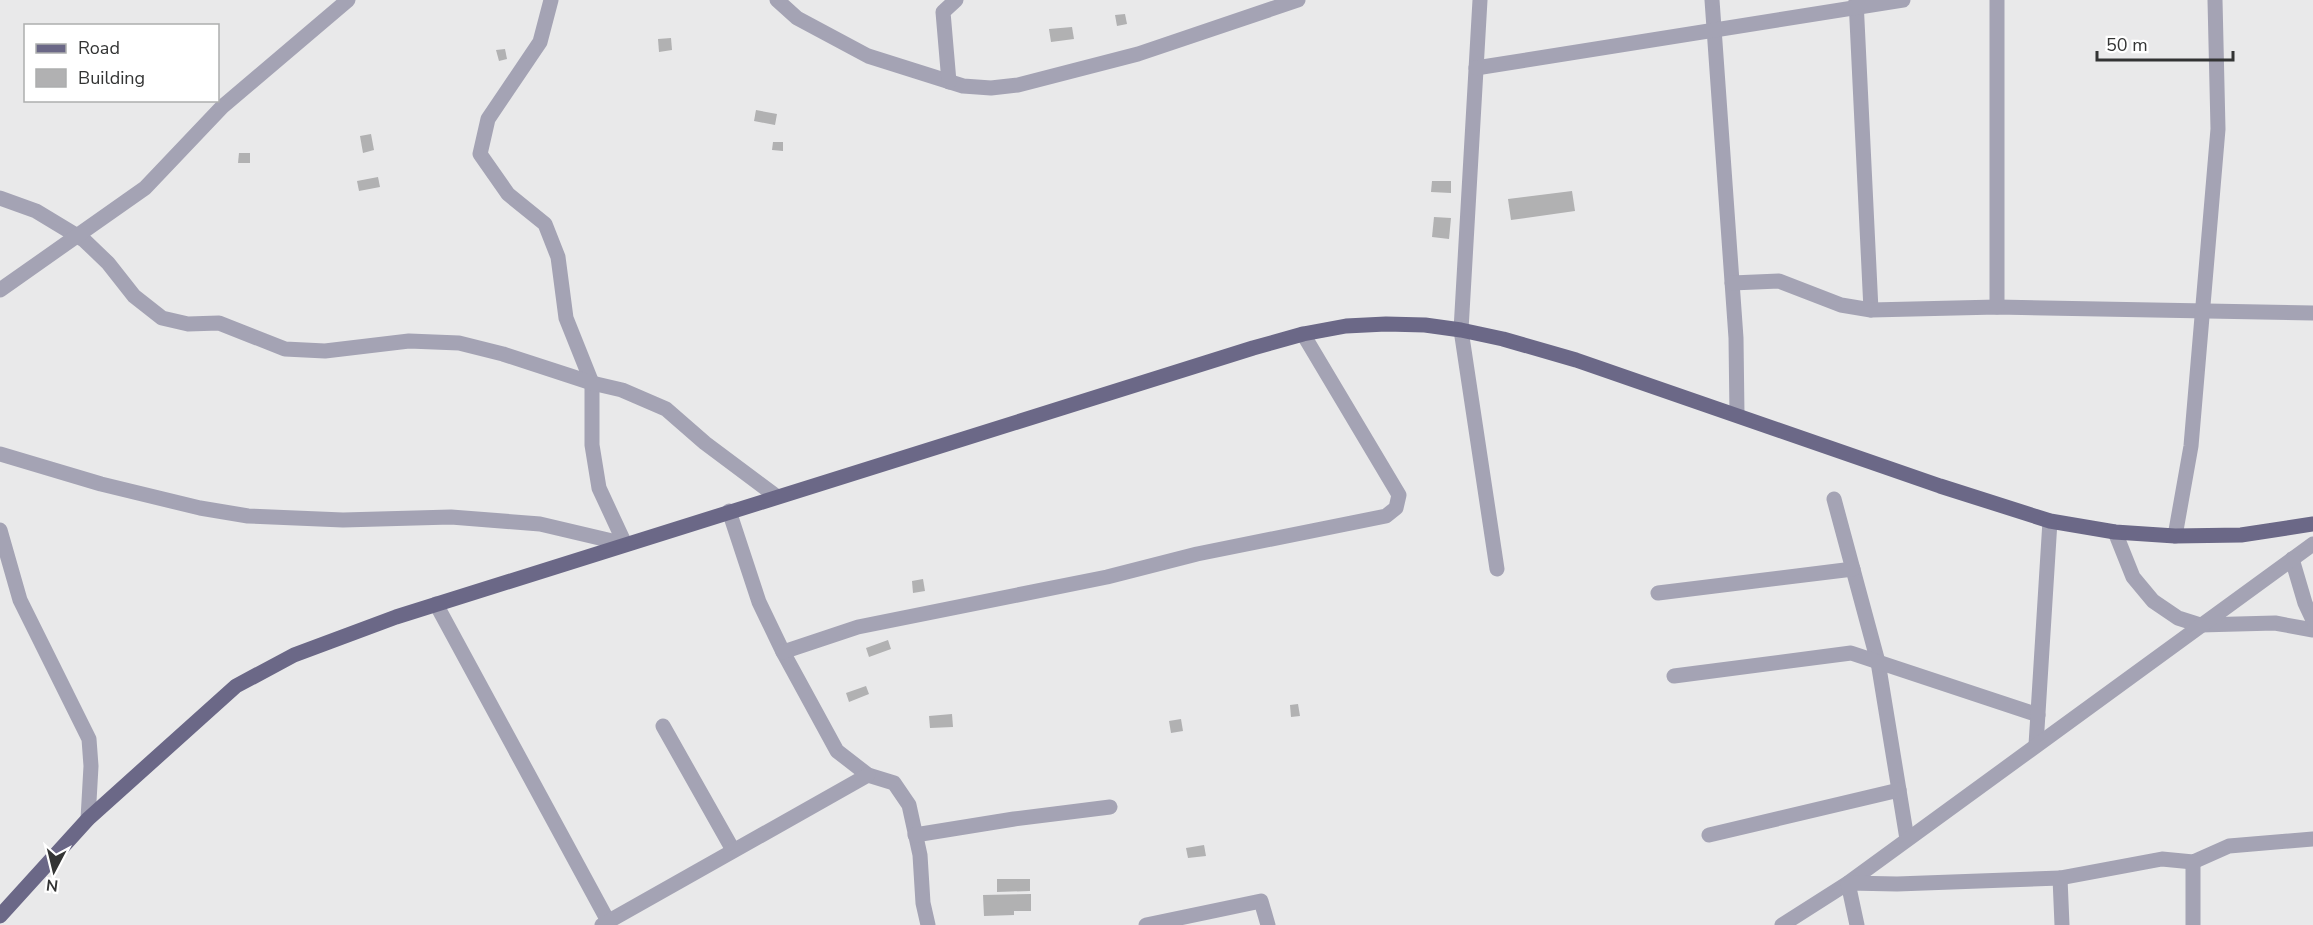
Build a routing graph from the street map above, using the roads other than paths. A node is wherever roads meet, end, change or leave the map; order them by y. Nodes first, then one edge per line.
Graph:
1 (348, 0) edge
2 (551, 0) edge
3 (777, 0) edge
4 (956, 0) edge
5 (1298, 0) edge
6 (1480, 0) edge
7 (1712, 0) edge
8 (1903, 0) edge
9 (1997, 0) edge
10 (2215, 0) edge
11 (1856, 4) edge
12 (1713, 30) junction
13 (1476, 68) junction
14 (949, 82) junction
15 (0, 198) edge
16 (76, 235) junction
17 (1732, 283) junction
18 (0, 290) edge
19 (1997, 307) junction
20 (1871, 310) junction
21 (2202, 310) junction
22 (2313, 313) edge
23 (1461, 330) junction
24 (1303, 334) junction
25 (592, 383) junction
26 (1737, 415) junction
27 (0, 454) edge
28 (776, 496) junction
29 (1834, 499) dead end
30 (729, 511) junction
31 (2050, 521) junction
32 (2313, 524) edge
33 (0, 530) edge
34 (2115, 532) junction
35 (2175, 536) junction
36 (625, 544) junction
37 (2313, 544) edge
38 (2292, 559) junction
39 (1497, 569) dead end
40 (1853, 570) junction
41 (1658, 593) dead end
42 (436, 604) junction
43 (2313, 620) edge
44 (2200, 625) junction
45 (2313, 630) edge
46 (783, 652) junction
47 (1878, 662) junction
48 (1674, 676) dead end
49 (2038, 715) junction
50 (663, 726) dead end
51 (2036, 744) junction
52 (868, 775) junction
53 (1899, 790) junction
54 (1110, 807) dead end
55 (88, 819) junction
56 (915, 835) junction
57 (1709, 835) dead end
58 (1907, 839) junction
59 (2313, 839) edge
60 (733, 850) junction
61 (2193, 862) junction
62 (2060, 878) junction
63 (1848, 883) junction
64 (0, 916) edge
65 (605, 923) edge
66 (928, 925) edge
67 (1148, 925) edge
68 (1268, 925) edge
69 (1782, 925) edge
70 (1857, 925) edge
71 (2062, 925) edge
72 (2193, 925) edge

1 - 16 street
2 - 25 street
3 - 14 street
4 - 14 street
5 - 14 street
6 - 13 street
7 - 12 street
8 - 11 street
9 - 19 street
10 - 21 street
11 - 12 street
11 - 20 street
12 - 13 street
12 - 17 street
13 - 23 street
15 - 16 street
16 - 18 street
16 - 25 street
17 - 20 street
17 - 26 street
19 - 20 street
19 - 21 street
21 - 22 street
21 - 35 street
23 - 24 main road
23 - 26 main road
23 - 39 street
24 - 28 main road
24 - 46 street
25 - 28 street
25 - 36 street
26 - 31 main road
27 - 36 street
28 - 30 main road
29 - 40 street
30 - 36 main road
30 - 46 street
31 - 34 main road
31 - 49 street
32 - 35 main road
33 - 55 street
34 - 35 main road
34 - 44 street
36 - 42 main road
37 - 38 street
38 - 43 street
38 - 44 street
40 - 41 street
40 - 47 street
42 - 55 main road
42 - 65 street
44 - 45 street
44 - 51 street
46 - 52 street
47 - 48 street
47 - 49 street
47 - 53 street
49 - 51 street
50 - 60 street
51 - 58 street
52 - 56 street
52 - 60 street
53 - 57 street
53 - 58 street
54 - 56 street
55 - 64 main road
56 - 66 street
58 - 63 street
59 - 61 street
60 - 65 street
61 - 62 street
61 - 72 street
62 - 63 street
62 - 71 street
63 - 69 street
63 - 70 street
67 - 68 street

